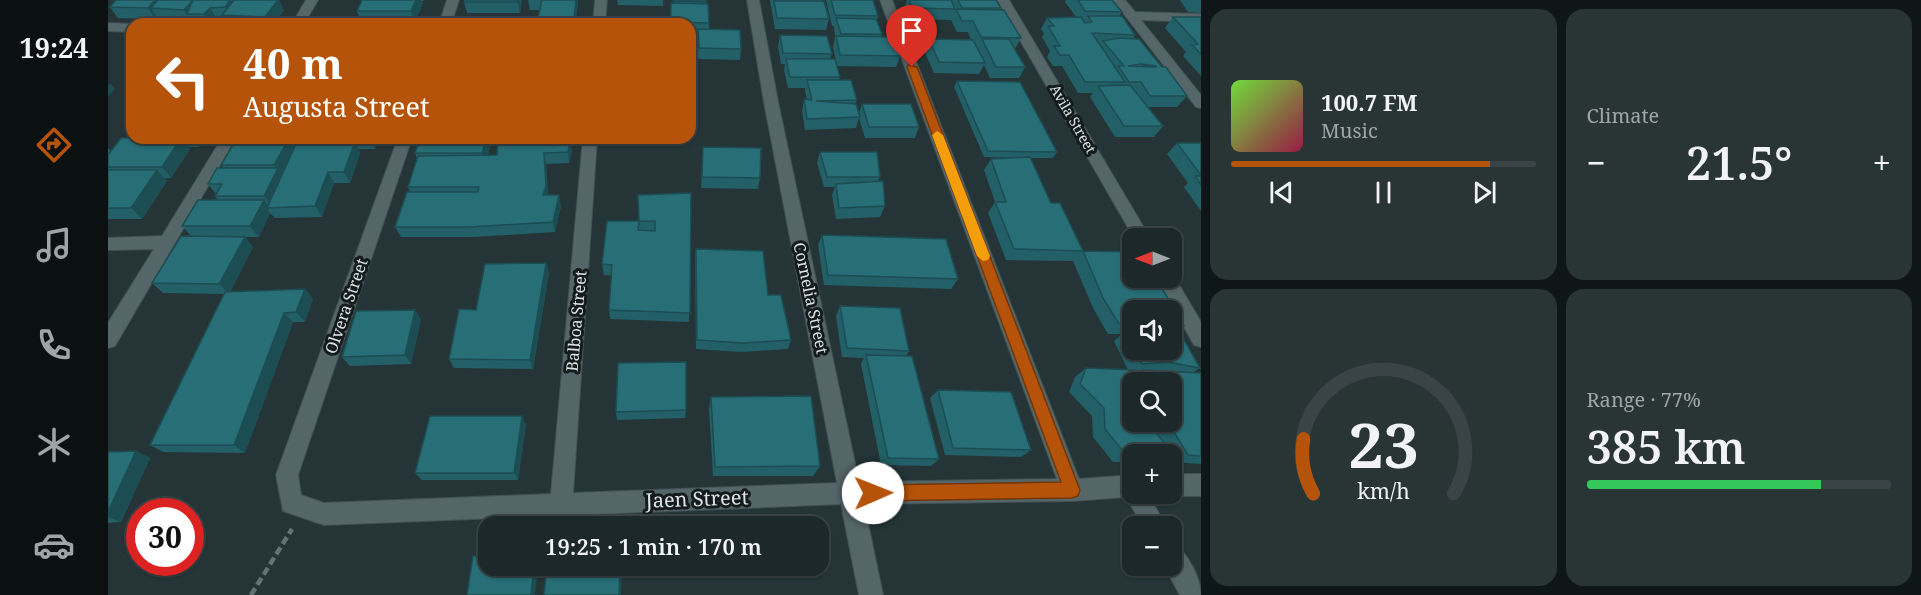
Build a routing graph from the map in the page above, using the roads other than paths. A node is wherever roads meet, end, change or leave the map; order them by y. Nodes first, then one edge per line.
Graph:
1 (312, 0) edge
2 (453, 0) edge
3 (601, 0) edge
4 (753, 0) edge
5 (886, 0) edge
6 (1003, 0) edge
7 (1119, 0) edge
8 (1131, 16) junction
9 (302, 18) edge
10 (447, 18) edge
11 (600, 18) edge
12 (1201, 18) edge
13 (108, 27) edge
14 (126, 28) edge
15 (1200, 101) edge
16 (226, 144) edge
17 (403, 144) edge
18 (590, 144) edge
19 (1136, 228) edge
20 (167, 242) junction
21 (108, 244) edge
22 (1171, 288) edge
23 (1201, 339) edge
24 (108, 340) edge
25 (1182, 485) edge
26 (1201, 485) edge
27 (1122, 487) edge
28 (1072, 490) junction
29 (851, 493) junction
30 (561, 505) junction
31 (305, 508) joint
32 (1182, 575) edge
33 (871, 595) edge
34 (1193, 595) edge

1 - 9 street
2 - 10 street
3 - 11 street
4 - 29 street, Cornelia Street
5 - 28 street
6 - 19 street, Avila Street
7 - 8 street
8 - 12 street
8 - 15 street
13 - 14 street
16 - 20 street
17 - 31 street, Olvera Street
18 - 30 street, Balboa Street
20 - 21 street
20 - 24 street
22 - 23 street
25 - 26 street
27 - 28 street, Jaen Street
28 - 29 street, Jaen Street
29 - 30 street, Jaen Street
29 - 33 street, Cornelia Street
30 - 31 street, Jaen Street
32 - 34 street

